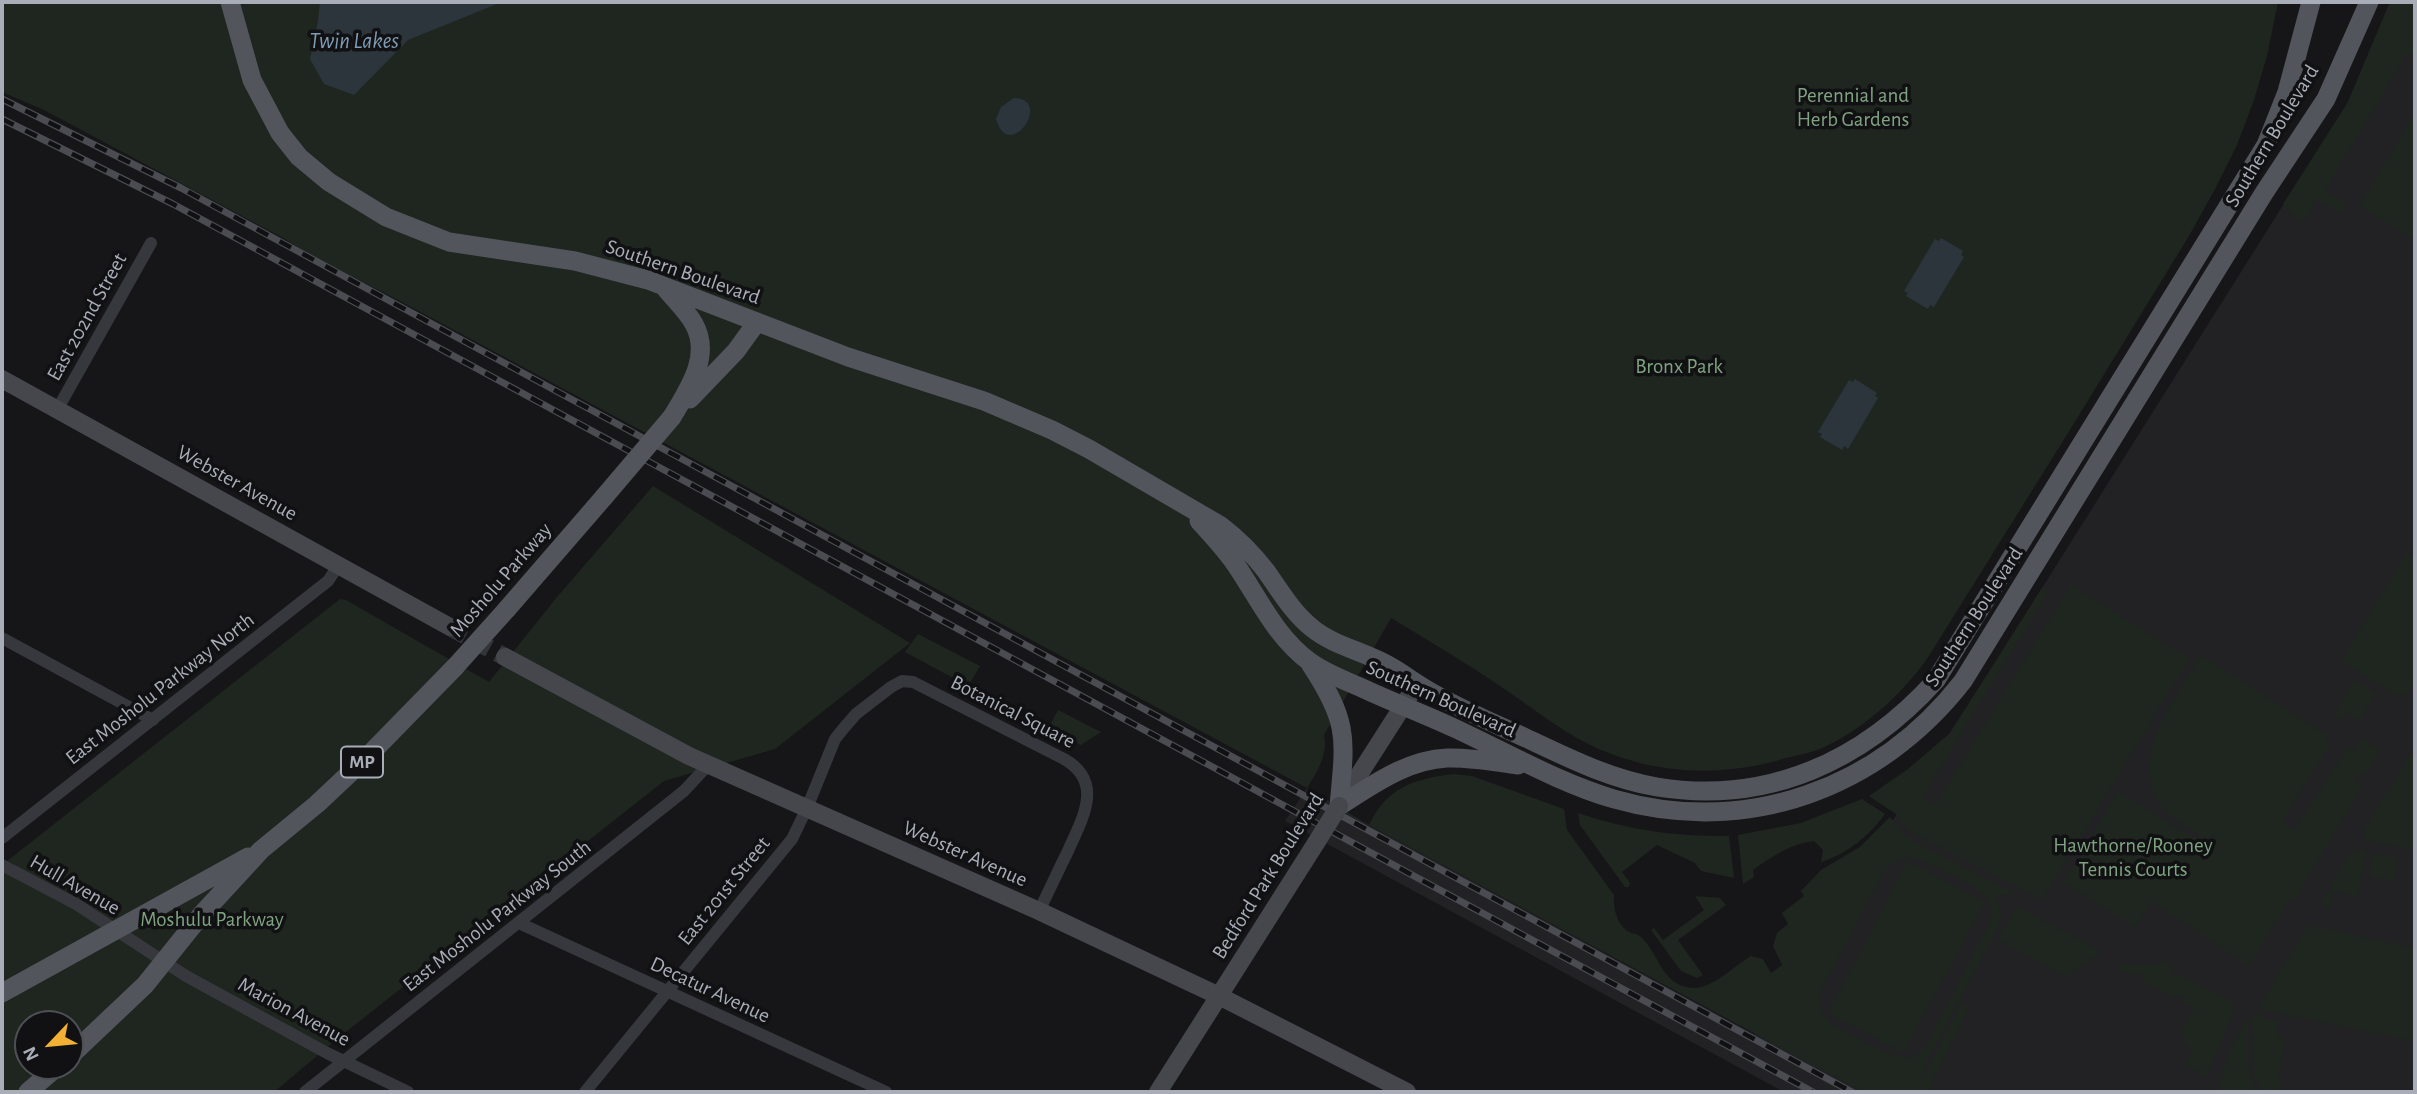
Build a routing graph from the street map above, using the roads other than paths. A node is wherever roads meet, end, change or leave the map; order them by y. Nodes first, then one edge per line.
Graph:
1 (233, 2) edge
2 (2311, 2) edge
3 (2369, 2) edge
4 (151, 243) dead end
5 (663, 285) junction
6 (757, 322) junction
7 (2, 379) edge
8 (57, 410) junction
9 (672, 417) junction
10 (1186, 507) junction
11 (338, 566) junction
12 (450, 627) tunnel mouth
13 (2, 638) edge
14 (505, 657) tunnel mouth
15 (1309, 661) junction
16 (902, 681) joint
17 (1417, 684) junction
18 (1404, 706) junction
19 (153, 720) junction
20 (708, 765) junction
21 (1537, 767) junction
22 (1339, 806) junction
23 (807, 808) junction
24 (2, 838) edge
25 (261, 850) junction
26 (2, 865) edge
27 (1039, 911) junction
28 (519, 923) junction
29 (115, 929) junction
30 (164, 961) junction
31 (667, 991) junction
32 (2, 993) edge
33 (1219, 996) junction
34 (84, 1043) edge
35 (344, 1062) junction
36 (42, 1080) edge
37 (1398, 1090) edge
38 (28, 1092) edge
39 (305, 1092) edge
40 (408, 1092) edge
41 (585, 1092) edge
42 (886, 1092) edge
43 (1158, 1092) edge

1 - 5 main road, Southern Boulevard
2 - 17 main road, Southern Boulevard
3 - 21 main road, Southern Boulevard
4 - 8 street, East 202nd Street
5 - 6 main road, Southern Boulevard
5 - 9 main road
6 - 9 main road, Mosholu Parkway / MP
6 - 10 main road, Southern Boulevard
7 - 8 main road, Webster Avenue
8 - 11 main road, Webster Avenue
9 - 25 main road, Mosholu Parkway / MP, bridge
10 - 15 main road, Southern Boulevard
10 - 17 main road, Southern Boulevard
11 - 12 main road, Webster Avenue
11 - 19 street, East Mosholu Parkway North
13 - 19 street
14 - 20 main road, Webster Avenue
15 - 18 main road, Southern Boulevard
15 - 22 main road
16 - 23 street, East 201st Street
16 - 27 street, Botanical Square
17 - 18 main road, Bedford Park Boulevard
18 - 21 main road, Southern Boulevard
18 - 22 main road, Bedford Park Boulevard
19 - 24 street, East Mosholu Parkway North
20 - 23 main road, Webster Avenue
20 - 28 street, East Mosholu Parkway South
21 - 22 main road
22 - 33 main road, Bedford Park Boulevard, bridge
23 - 27 main road, Webster Avenue
23 - 31 street, East 201st Street
25 - 29 main road, Mosholu Parkway / MP
25 - 30 main road, Mosholu Parkway / MP
26 - 29 street, Hull Avenue
27 - 33 main road, Webster Avenue
28 - 31 street, Decatur Avenue
28 - 35 street, East Mosholu Parkway South
29 - 30 street, Hull Avenue
29 - 32 main road, Mosholu Parkway / MP
30 - 34 main road, Mosholu Parkway / MP
30 - 35 street, Marion Avenue
31 - 41 street, East 201st Street
31 - 42 street, Decatur Avenue
33 - 37 main road, Webster Avenue
33 - 43 main road, Bedford Park Boulevard
35 - 39 street, East Mosholu Parkway South
35 - 40 street, Marion Avenue
36 - 38 main road

